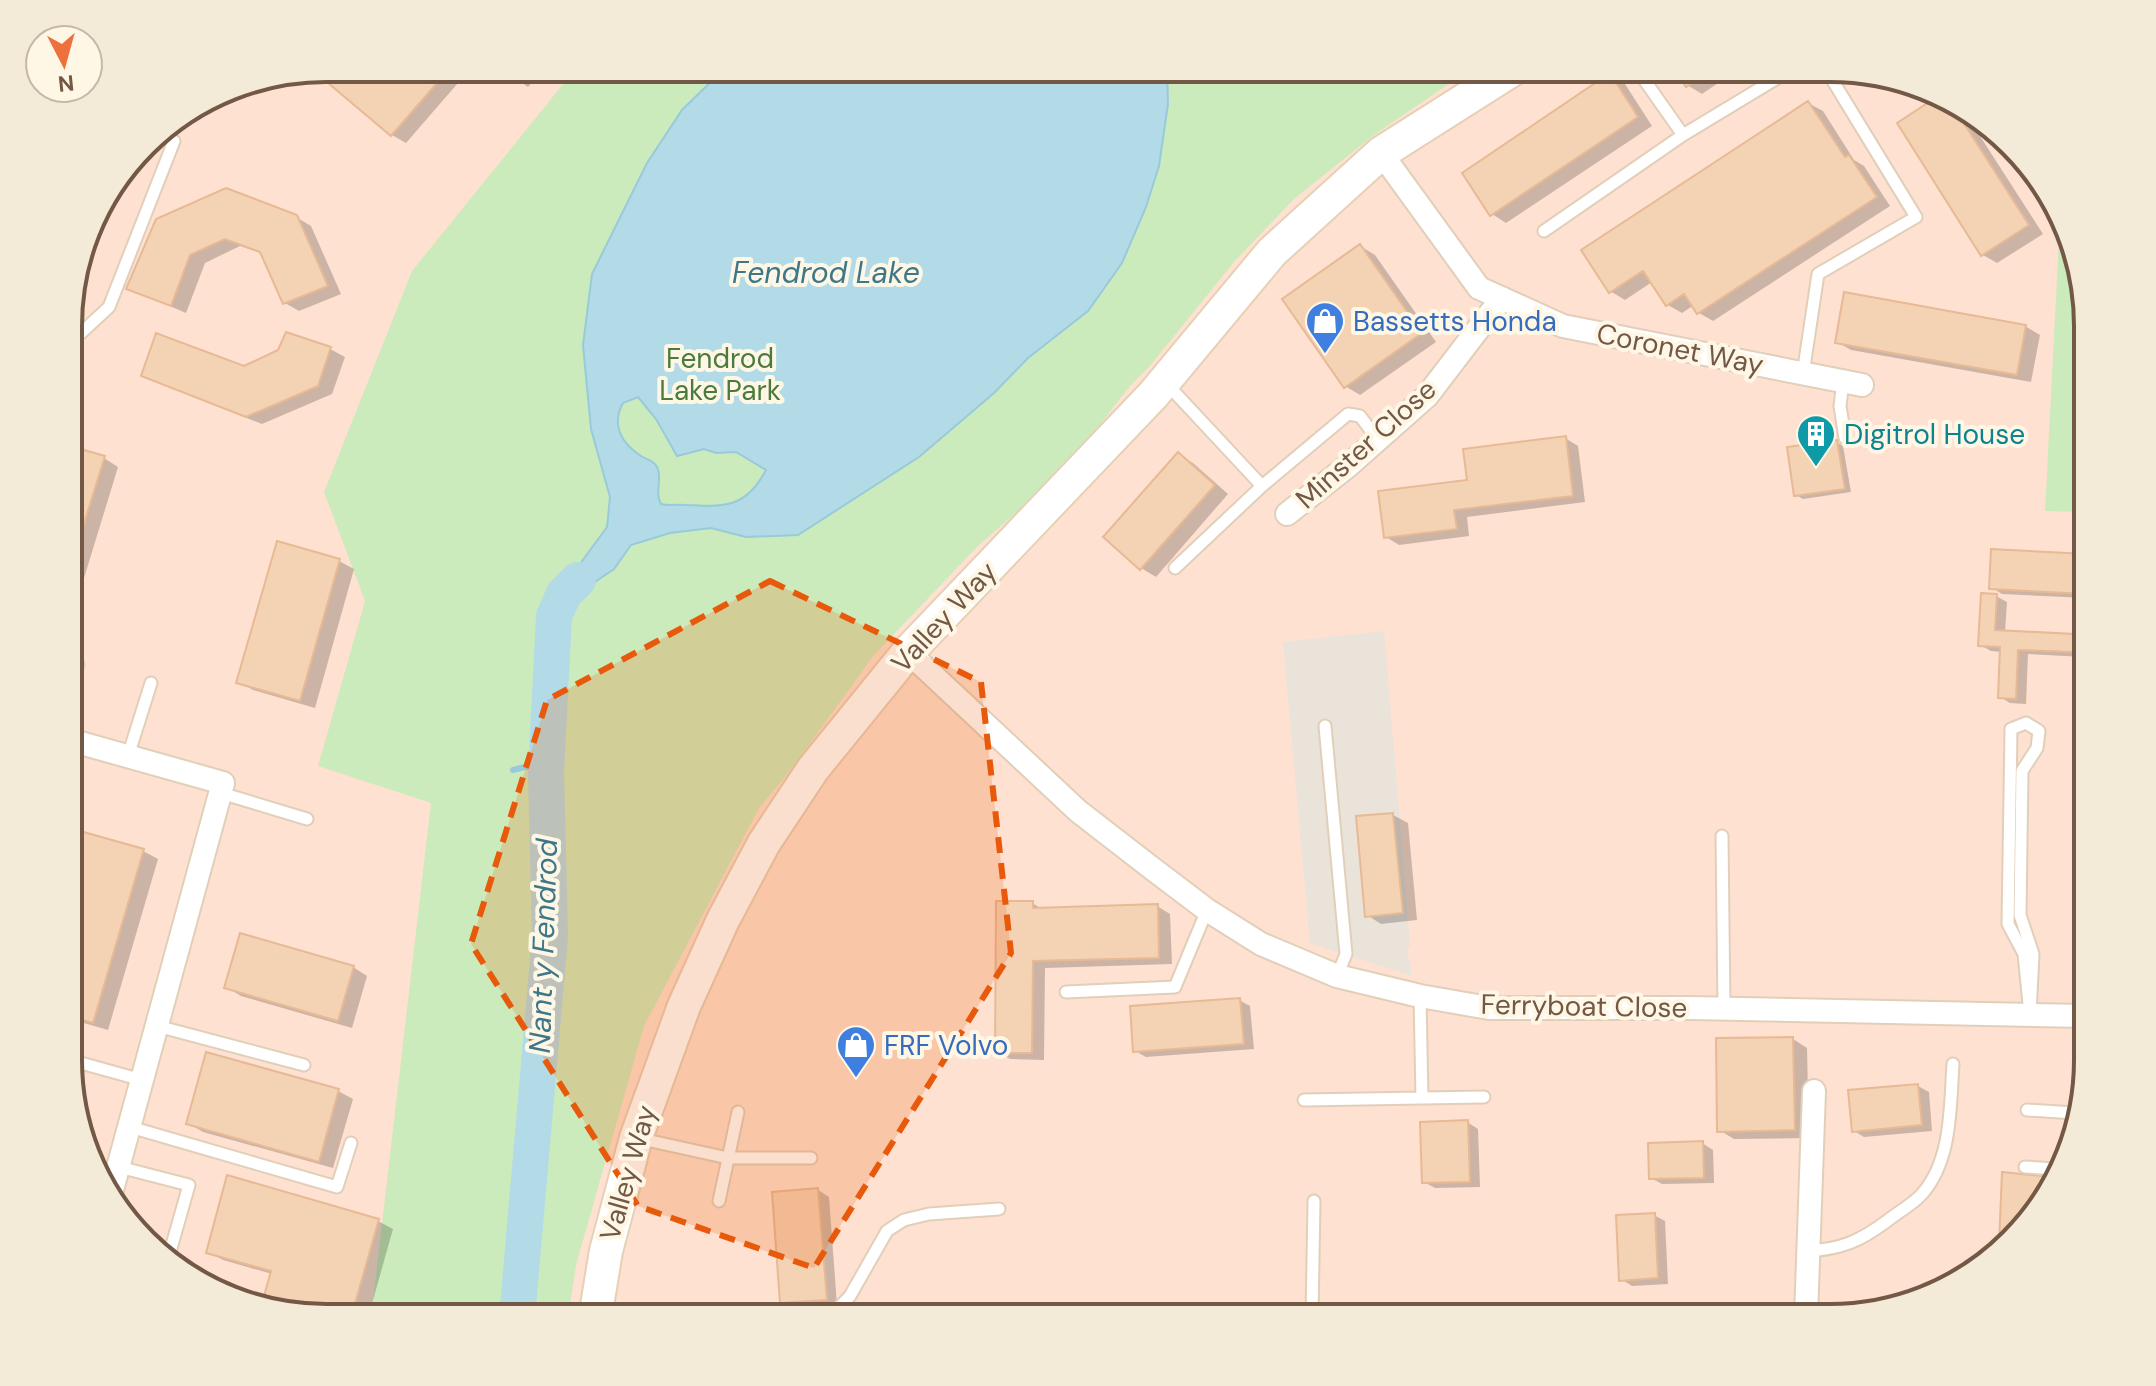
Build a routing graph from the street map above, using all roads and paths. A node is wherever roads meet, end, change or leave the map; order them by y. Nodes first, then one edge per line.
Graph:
1 (1493, 82) edge
2 (1646, 82) edge
3 (1771, 82) edge
4 (1834, 82) edge
5 (1683, 135) junction
6 (174, 141) dead end
7 (1381, 153) junction
8 (1544, 231) dead end
9 (1502, 298) junction
10 (82, 332) edge
11 (1803, 374) junction
12 (1165, 382) junction
13 (1852, 383) joint
14 (1845, 438) dead end
15 (1378, 440) junction
16 (1262, 486) junction
17 (1287, 514) dead end
18 (1175, 568) dead end
19 (908, 652) junction
20 (151, 683) dead end
21 (1325, 726) dead end
22 (82, 743) edge
23 (128, 756) junction
24 (221, 793) junction
25 (307, 819) dead end
26 (1722, 836) dead end
27 (1207, 910) junction
28 (1337, 976) junction
29 (1066, 992) dead end
30 (1420, 996) junction
31 (1724, 1009) junction
32 (2030, 1014) junction
33 (2073, 1016) edge
34 (157, 1026) junction
35 (82, 1063) edge
36 (1953, 1064) dead end
37 (304, 1065) dead end
38 (142, 1080) junction
39 (1814, 1091) dead end
40 (1484, 1097) dead end
41 (1422, 1098) junction
42 (1304, 1100) dead end
43 (2027, 1110) dead end
44 (738, 1112) dead end
45 (2068, 1113) edge
46 (130, 1127) junction
47 (636, 1138) junction
48 (351, 1143) dead end
49 (728, 1158) junction
50 (811, 1158) dead end
51 (119, 1167) junction
52 (2025, 1167) dead end
53 (2049, 1169) edge
54 (115, 1181) edge
55 (719, 1201) dead end
56 (1314, 1201) dead end
57 (999, 1209) dead end
58 (171, 1248) edge
59 (1808, 1251) junction
60 (1312, 1303) edge
61 (1806, 1303) edge
62 (597, 1304) edge
63 (843, 1304) edge

1 - 7 street, Valley Way
2 - 5 lane
3 - 5 lane
4 - 11 lane
5 - 8 lane
6 - 10 lane
7 - 9 street, Coronet Way
7 - 12 street, Valley Way
9 - 11 street, Coronet Way
9 - 15 street, Minster Close
11 - 13 street, Coronet Way
12 - 16 lane
12 - 19 street, Valley Way
13 - 14 lane
15 - 16 lane
15 - 17 street, Minster Close
16 - 18 lane
19 - 27 street, Ferryboat Close
19 - 47 street, Valley Way
20 - 23 lane
21 - 28 lane
22 - 23 street
23 - 24 street
24 - 25 lane
24 - 34 street
26 - 31 lane
27 - 28 street, Ferryboat Close
27 - 29 lane
28 - 30 street, Ferryboat Close
30 - 31 street, Ferryboat Close
30 - 41 lane
31 - 32 street, Ferryboat Close
32 - 32 lane
32 - 33 street, Ferryboat Close
34 - 37 lane
34 - 38 street
35 - 38 lane
36 - 59 lane
38 - 46 street
39 - 59 street
40 - 41 lane
41 - 42 lane
43 - 45 lane
44 - 49 lane
46 - 48 lane
46 - 51 street
47 - 49 lane
47 - 62 street, Valley Way
49 - 50 lane
49 - 55 lane
51 - 54 street
51 - 58 lane
52 - 53 lane
56 - 60 lane
57 - 63 lane
59 - 61 street

